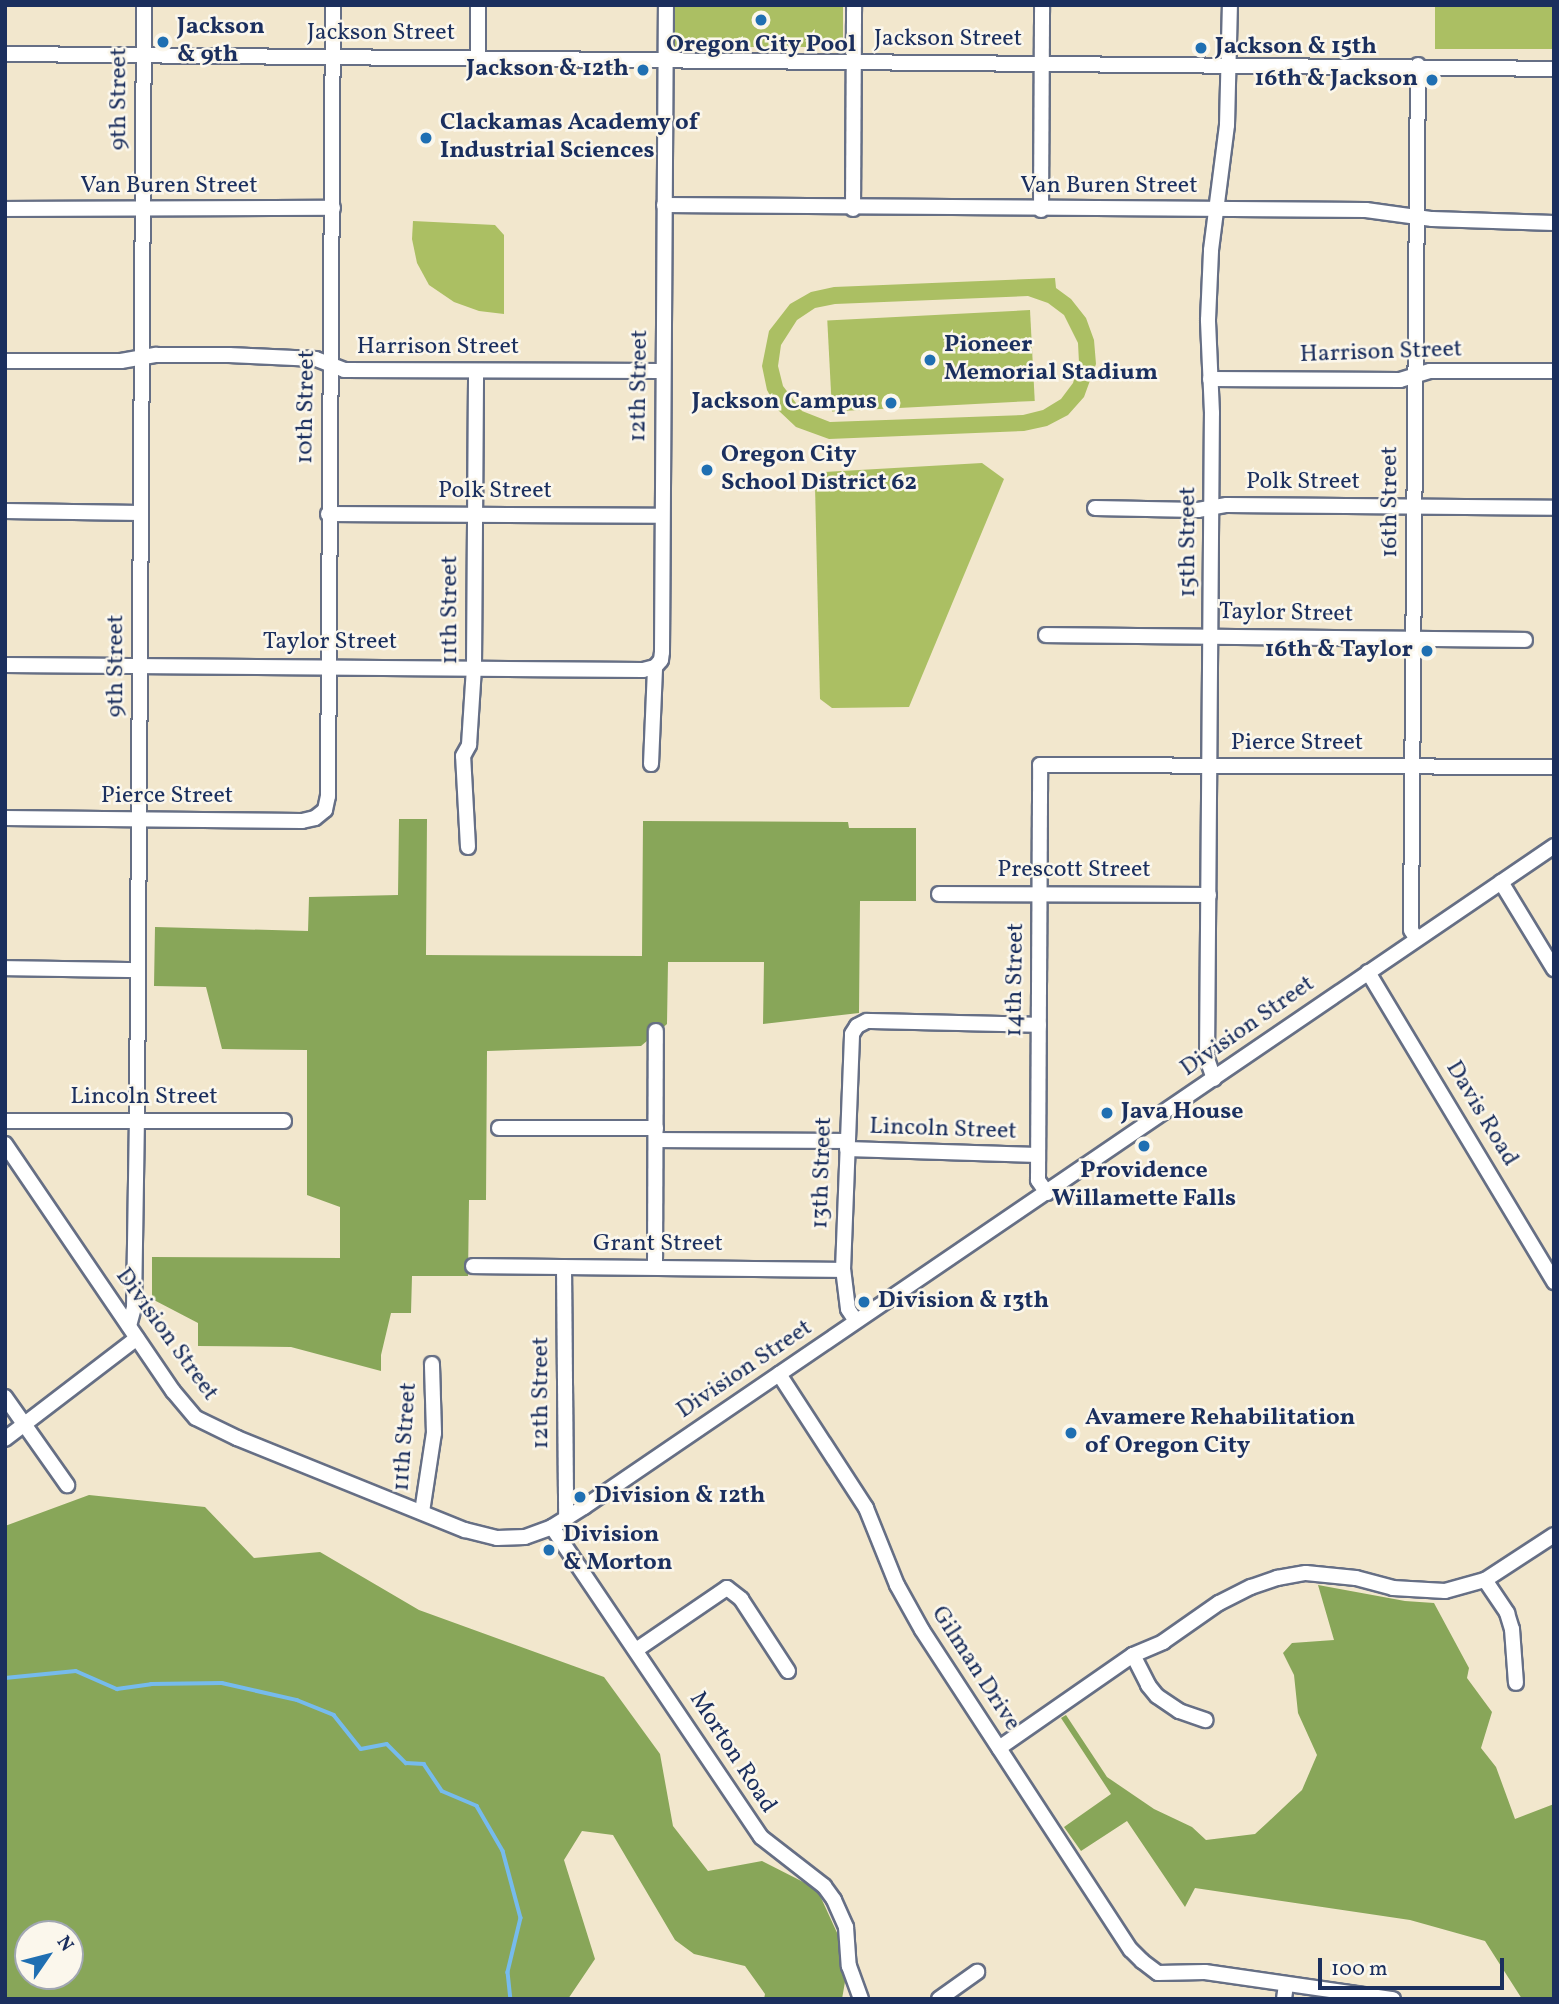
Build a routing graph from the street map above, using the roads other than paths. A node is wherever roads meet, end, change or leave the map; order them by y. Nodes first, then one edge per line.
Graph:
1 (144, 5) edge
2 (333, 5) edge
3 (478, 5) edge
4 (666, 5) edge
5 (854, 5) edge
6 (1042, 5) edge
7 (1230, 5) edge
8 (5, 54) edge
9 (143, 55) junction
10 (333, 56) junction
11 (478, 57) junction
12 (665, 61) junction
13 (854, 62) junction
14 (1042, 64) junction
15 (1229, 65) junction
16 (1418, 65) junction
17 (1554, 69) edge
18 (664, 205) junction
19 (334, 208) junction
20 (5, 209) edge
21 (142, 209) junction
22 (853, 209) junction
23 (1217, 209) junction
24 (1041, 210) junction
25 (1416, 218) junction
26 (1554, 223) edge
27 (142, 359) junction
28 (5, 361) edge
29 (331, 365) junction
30 (476, 371) junction
31 (663, 371) junction
32 (1554, 371) edge
33 (1415, 376) junction
34 (1210, 379) junction
35 (1414, 506) junction
36 (1095, 508) dead end
37 (1212, 508) junction
38 (1554, 508) edge
39 (5, 511) edge
40 (141, 513) junction
41 (328, 513) junction
42 (472, 515) junction
43 (661, 516) junction
44 (1046, 635) dead end
45 (1211, 635) junction
46 (1413, 639) junction
47 (1525, 640) dead end
48 (5, 665) edge
49 (327, 665) junction
50 (139, 666) junction
51 (474, 667) junction
52 (655, 667) junction
53 (652, 764) dead end
54 (1040, 765) joint
55 (1210, 767) junction
56 (1413, 767) junction
57 (1554, 767) edge
58 (325, 810) joint
59 (5, 818) edge
60 (138, 820) junction
61 (1554, 846) edge
62 (468, 847) dead end
63 (1501, 882) junction
64 (1040, 893) junction
65 (939, 894) dead end
66 (1209, 895) junction
67 (1416, 938) junction
68 (5, 968) edge
69 (137, 970) junction
70 (1554, 970) edge
71 (1368, 972) junction
72 (1038, 1025) junction
73 (656, 1031) dead end
74 (1214, 1079) junction
75 (5, 1121) edge
76 (137, 1121) junction
77 (284, 1121) dead end
78 (499, 1128) dead end
79 (656, 1134) junction
80 (5, 1144) edge
81 (847, 1145) junction
82 (1038, 1156) junction
83 (1046, 1193) junction
84 (473, 1266) dead end
85 (564, 1267) junction
86 (655, 1267) junction
87 (843, 1270) junction
88 (1554, 1282) edge
89 (856, 1321) junction
90 (129, 1326) junction
91 (137, 1338) junction
92 (432, 1364) dead end
93 (779, 1374) junction
94 (5, 1397) edge
95 (24, 1424) junction
96 (5, 1439) edge
97 (67, 1485) dead end
98 (422, 1513) junction
99 (566, 1519) junction
100 (552, 1527) junction
101 (1554, 1535) edge
102 (1485, 1580) junction
103 (636, 1650) junction
104 (1133, 1655) junction
105 (788, 1671) dead end
106 (1517, 1683) dead end
107 (1205, 1720) dead end
108 (999, 1748) junction
109 (977, 1972) dead end
110 (1285, 1991) edge
111 (861, 1999) edge
112 (939, 1999) edge
113 (1393, 1999) edge

1 - 9 street, 9th Street
2 - 10 street, 10th Street
3 - 11 street
4 - 12 street, 12th Street
5 - 13 street
6 - 14 street
7 - 15 street, 15th Street
8 - 9 street, Jackson Street
9 - 10 street, Jackson Street
9 - 21 street, 9th Street
10 - 11 street, Jackson Street
10 - 19 street, 10th Street
11 - 12 street, Jackson Street
12 - 13 street, Jackson Street
12 - 18 street, 12th Street
13 - 14 street, Jackson Street
13 - 22 street
14 - 15 street, Jackson Street
14 - 24 street
15 - 16 street, Jackson Street
15 - 23 street, 15th Street
16 - 17 street, Jackson Street
16 - 25 street, 16th Street
18 - 22 street, Van Buren Street
18 - 31 street, 12th Street
19 - 21 street, Van Buren Street
19 - 29 street, 10th Street
20 - 21 street, Van Buren Street
21 - 27 street, 9th Street
22 - 24 street, Van Buren Street
23 - 24 street, Van Buren Street
23 - 25 street, Van Buren Street
23 - 34 street, 15th Street
25 - 26 street, Van Buren Street
25 - 33 street, 16th Street
27 - 28 street, Harrison Street
27 - 29 street, Harrison Street
27 - 40 street, 9th Street
29 - 30 street, Harrison Street
29 - 41 street, 10th Street
30 - 31 street, Harrison Street
30 - 42 street, 11th Street
31 - 43 street, 12th Street
32 - 33 street, Harrison Street
33 - 34 street, Harrison Street
33 - 35 street, 16th Street
34 - 37 street, 15th Street
35 - 37 street, Polk Street
35 - 38 street, Polk Street
35 - 46 street, 16th Street
36 - 37 street, Polk Street
37 - 45 street, 15th Street
39 - 40 street
40 - 50 street, 9th Street
41 - 42 street, Polk Street
41 - 49 street, 10th Street
42 - 43 street, Polk Street
42 - 51 street, 11th Street
43 - 52 street, 12th Street
44 - 45 street, Taylor Street
45 - 46 street, Taylor Street
45 - 55 street, 15th Street
46 - 47 street, Taylor Street
46 - 56 street, 16th Street
48 - 50 street, Taylor Street
49 - 50 street, Taylor Street
49 - 51 street, Taylor Street
49 - 58 street, 10th Street
50 - 60 street, 9th Street
51 - 52 street, Taylor Street
51 - 62 street, 11th Street
52 - 53 street, 12th Street
54 - 55 street, Pierce Street
54 - 64 street, 14th Street
55 - 56 street, Pierce Street
55 - 66 street, 15th Street
56 - 57 street, Pierce Street
56 - 67 street, 16th Street
58 - 60 street, Pierce Street
59 - 60 street, Pierce Street
60 - 69 street, 9th Street
61 - 63 street, Division Street
63 - 67 street, Division Street
63 - 70 street
64 - 65 street, Prescott Street
64 - 66 street, Prescott Street
64 - 72 street, 14th Street
66 - 74 street, 15th Street
67 - 71 street, Division Street
68 - 69 street
69 - 76 street, 9th Street
71 - 74 street, Division Street
71 - 88 street, Davis Road
72 - 81 street, 13th Street
72 - 82 street, 14th Street
73 - 79 street
74 - 83 street, Division Street
75 - 76 street, Lincoln Street
76 - 77 street, Lincoln Street
76 - 90 street, 9th Street
78 - 79 street, Lincoln Street
79 - 81 street, Lincoln Street
79 - 86 street
80 - 90 street, Division Street
81 - 82 street, Lincoln Street
81 - 87 street, 13th Street
82 - 83 street, 14th Street
83 - 89 street, Division Street
84 - 85 street, Grant Street
85 - 86 street, Grant Street
85 - 99 street, 12th Street
86 - 87 street, Grant Street
87 - 89 street, 13th Street
89 - 93 street, Division Street
90 - 91 street, Division Street
91 - 95 street
91 - 98 street, Division Street
92 - 98 street, 11th Street
93 - 99 street, Division Street
93 - 108 street, Gilman Drive
94 - 95 street
95 - 96 street
95 - 97 street
98 - 100 street, Division Street
99 - 100 street, Division Street
100 - 103 street, Morton Road
101 - 102 street
102 - 104 street
102 - 106 street
103 - 105 street
103 - 111 street, Morton Road
104 - 107 street
104 - 108 street
108 - 110 street, Gilman Drive
109 - 112 street
110 - 113 street

